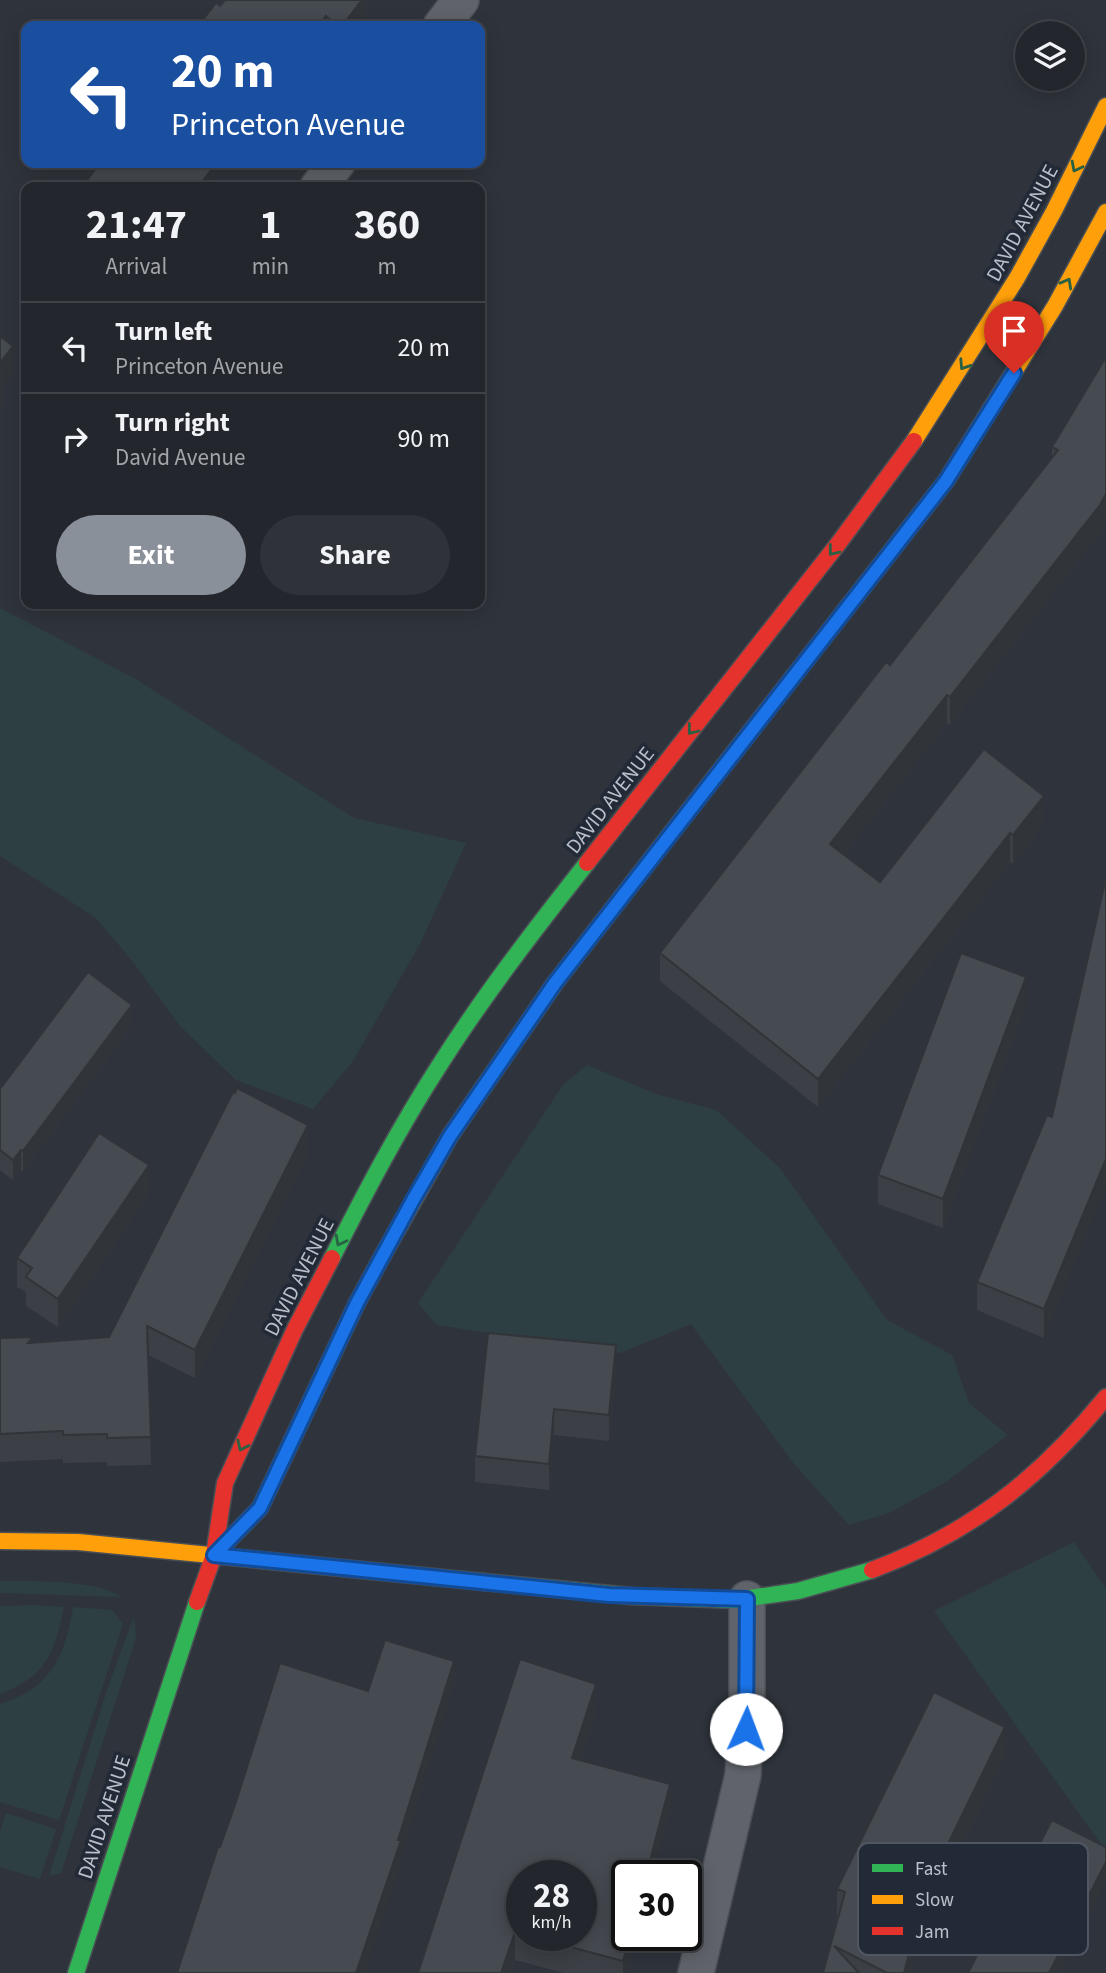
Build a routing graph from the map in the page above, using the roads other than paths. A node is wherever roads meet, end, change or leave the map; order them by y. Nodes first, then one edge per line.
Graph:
1 (461, 0) edge
2 (445, 21) edge
3 (1106, 106) edge
4 (333, 168) edge
5 (322, 182) edge
6 (1106, 212) edge
7 (1106, 1397) edge
8 (0, 1541) edge
9 (214, 1555) junction
10 (747, 1599) junction
11 (76, 1973) edge
12 (696, 1973) edge

1 - 2 street
3 -> 9 main road, DAVID AVENUE
4 - 5 street
9 -> 6 main road, DAVID AVENUE
7 - 10 main road
8 - 9 main road
9 - 10 main road
9 - 11 main road, DAVID AVENUE
10 - 12 street

